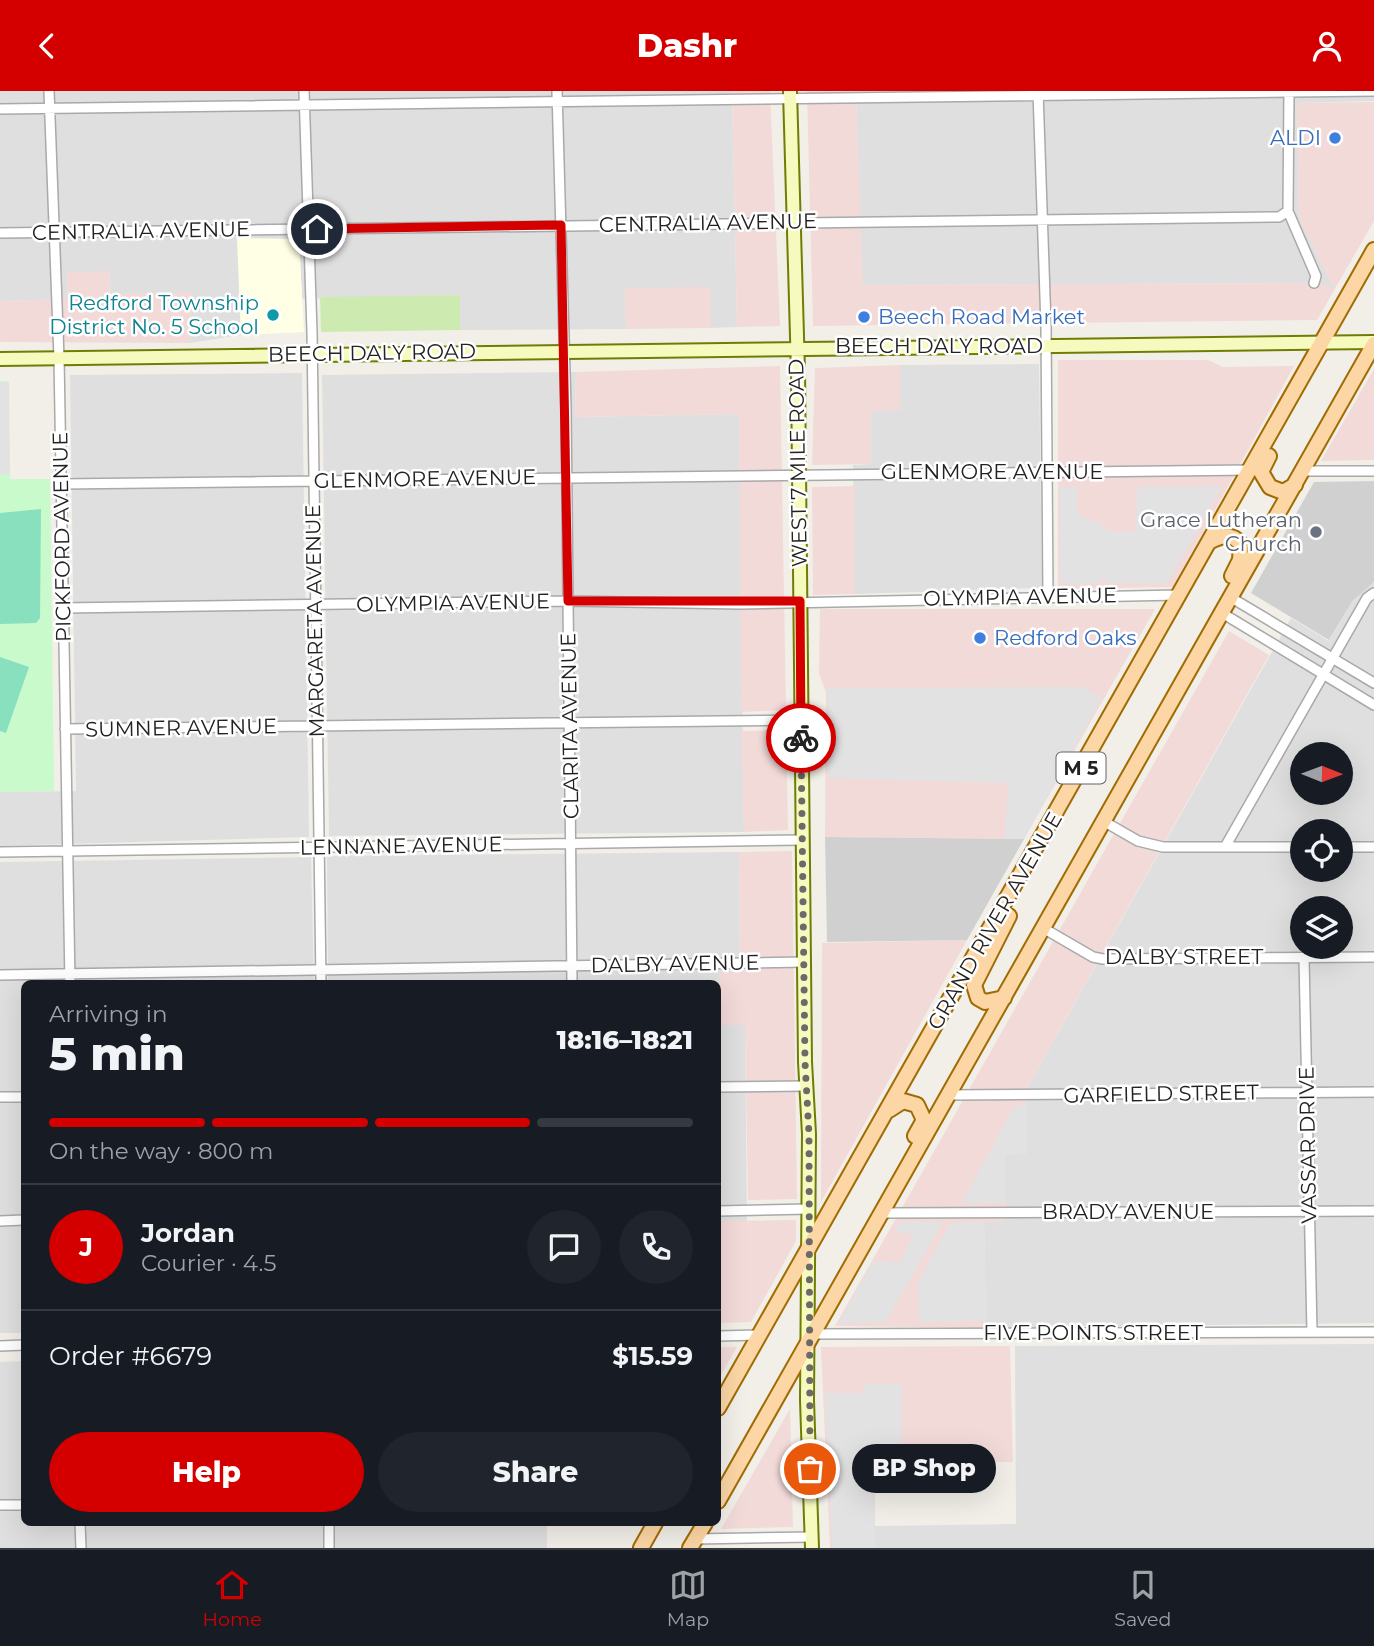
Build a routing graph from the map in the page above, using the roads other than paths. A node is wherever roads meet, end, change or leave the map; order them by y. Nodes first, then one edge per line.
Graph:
1 (49, 91) edge
2 (304, 91) edge
3 (1374, 92) edge
4 (1038, 93) edge
5 (1289, 93) edge
6 (790, 95) edge
7 (557, 96) edge
8 (304, 105) junction
9 (50, 109) junction
10 (0, 110) edge
11 (1288, 211) junction
12 (1042, 219) junction
13 (793, 222) junction
14 (561, 225) junction
15 (308, 229) junction
16 (55, 232) junction
17 (0, 233) edge
18 (1374, 250) edge
19 (1314, 283) dead end
20 (1374, 343) edge
21 (1321, 344) junction
22 (1046, 345) junction
23 (797, 347) junction
24 (565, 350) junction
25 (312, 354) junction
26 (59, 358) junction
27 (0, 359) edge
28 (1279, 423) junction
29 (1251, 470) junction
30 (1047, 471) junction
31 (1303, 471) junction
32 (1374, 471) edge
33 (799, 473) junction
34 (566, 477) junction
35 (313, 480) junction
36 (61, 484) junction
37 (1295, 485) junction
38 (1209, 542) junction
39 (1374, 593) edge
40 (1179, 595) junction
41 (1048, 596) junction
42 (1230, 597) junction
43 (568, 601) junction
44 (800, 601) junction
45 (315, 604) junction
46 (63, 608) junction
47 (1222, 613) junction
48 (1332, 657) junction
49 (1322, 674) junction
50 (1374, 683) edge
51 (1179, 690) junction
52 (1374, 705) edge
53 (801, 720) junction
54 (569, 722) junction
55 (317, 726) junction
56 (65, 729) junction
57 (1105, 822) junction
58 (802, 841) junction
59 (572, 843) junction
60 (318, 847) junction
61 (1225, 847) junction
62 (1290, 847) edge
63 (1353, 847) edge
64 (1374, 847) edge
65 (0, 852) edge
66 (68, 852) junction
67 (1030, 860) junction
68 (1043, 929) junction
69 (1353, 957) edge
70 (1374, 957) edge
71 (1290, 958) edge
72 (1304, 959) edge
73 (804, 962) junction
74 (572, 965) junction
75 (321, 969) junction
76 (0, 975) edge
77 (69, 979) edge
78 (321, 980) edge
79 (572, 980) edge
80 (1004, 997) junction
81 (806, 1086) junction
82 (721, 1087) edge
83 (1306, 1092) junction
84 (1374, 1092) edge
85 (949, 1095) junction
86 (0, 1097) edge
87 (21, 1097) edge
88 (884, 1115) junction
89 (901, 1179) junction
90 (809, 1209) junction
91 (721, 1211) edge
92 (1309, 1211) junction
93 (1374, 1211) edge
94 (881, 1213) junction
95 (21, 1220) edge
96 (0, 1221) edge
97 (808, 1249) junction
98 (1312, 1332) junction
99 (1374, 1332) edge
100 (760, 1335) junction
101 (721, 1336) edge
102 (810, 1340) junction
103 (21, 1345) edge
104 (0, 1346) edge
105 (721, 1403) edge
106 (721, 1496) edge
107 (21, 1505) edge
108 (0, 1506) edge
109 (80, 1526) edge
110 (329, 1526) edge
111 (653, 1526) edge
112 (695, 1526) edge
113 (703, 1526) edge
114 (812, 1543) edge
115 (692, 1544) edge
116 (81, 1548) edge
117 (329, 1548) edge
118 (641, 1548) edge

1 - 9 street, PICKFORD AVENUE
2 - 8 street, MARGARETA AVENUE
3 - 5 street
4 - 5 street
4 - 6 street
4 - 12 street
5 - 11 street
6 - 7 street
6 - 13 main road, WEST 7 MILE ROAD
7 - 8 street
7 - 14 street, CLARITA AVENUE
8 - 9 street
8 - 15 street, MARGARETA AVENUE
9 - 10 street
9 - 16 street, PICKFORD AVENUE
11 - 12 street, CENTRALIA AVENUE
11 - 19 street
12 - 13 street, CENTRALIA AVENUE
12 - 22 street
13 - 14 street, CENTRALIA AVENUE
13 - 23 main road, WEST 7 MILE ROAD
14 - 15 street, CENTRALIA AVENUE
14 - 24 street, CLARITA AVENUE
15 - 16 street, CENTRALIA AVENUE
15 - 25 street, MARGARETA AVENUE
16 - 17 street, CENTRALIA AVENUE
16 - 26 street, PICKFORD AVENUE
18 - 21 main road, GRAND RIVER AVENUE / M 5
20 - 21 main road, BEECH DALY ROAD
20 - 31 main road, M 5
21 - 22 main road, BEECH DALY ROAD
21 - 28 main road, GRAND RIVER AVENUE / M 5
22 - 23 main road, BEECH DALY ROAD
22 - 30 street
23 - 24 main road, BEECH DALY ROAD
23 - 33 main road, WEST 7 MILE ROAD
24 - 25 main road, BEECH DALY ROAD
24 - 34 street, CLARITA AVENUE
25 - 26 main road, BEECH DALY ROAD
25 - 35 street, MARGARETA AVENUE
26 - 27 main road, BEECH DALY ROAD
26 - 36 street, PICKFORD AVENUE
28 - 29 main road, GRAND RIVER AVENUE / M 5
28 - 37 main road
29 - 30 street, GLENMORE AVENUE
29 - 38 main road, GRAND RIVER AVENUE / M 5
30 - 33 street, GLENMORE AVENUE
30 - 41 street
31 - 32 street
31 - 37 main road, M 5
33 - 34 street, GLENMORE AVENUE
33 - 44 main road, WEST 7 MILE ROAD
34 - 35 street, GLENMORE AVENUE
34 - 43 street, CLARITA AVENUE
35 - 36 street, GLENMORE AVENUE
35 - 45 street, MARGARETA AVENUE
36 - 46 street, PICKFORD AVENUE
37 - 42 main road, M 5
38 - 40 main road, GRAND RIVER AVENUE / M 5
38 - 51 main road
39 - 48 street
40 - 41 street, OLYMPIA AVENUE
40 - 67 main road, GRAND RIVER AVENUE / M 5
41 - 44 street, OLYMPIA AVENUE
42 - 47 main road, M 5
42 - 48 street
43 - 44 street, OLYMPIA AVENUE
43 - 45 street, OLYMPIA AVENUE
43 - 54 street, CLARITA AVENUE
44 - 53 main road, WEST 7 MILE ROAD
45 - 46 street, OLYMPIA AVENUE
45 - 55 street, MARGARETA AVENUE
46 - 56 street, PICKFORD AVENUE
47 - 49 street
47 - 51 main road, M 5
48 - 49 street
48 - 50 street
49 - 52 street
49 - 61 street
51 - 57 main road, M 5
53 - 54 street, SUMNER AVENUE
53 - 58 main road, WEST 7 MILE ROAD
54 - 55 street, SUMNER AVENUE
54 - 59 street, CLARITA AVENUE
55 - 56 street, SUMNER AVENUE
55 - 60 street, MARGARETA AVENUE
56 - 66 street, PICKFORD AVENUE
57 - 61 street
57 - 68 main road, M 5
58 - 59 street, LENNANE AVENUE
58 - 73 main road, WEST 7 MILE ROAD
59 - 60 street, LENNANE AVENUE
59 - 74 street, CLARITA AVENUE
60 - 66 street, LENNANE AVENUE
60 - 75 street, MARGARETA AVENUE
61 - 62 street
63 - 64 street
65 - 66 street, LENNANE AVENUE
66 - 77 street, PICKFORD AVENUE
67 - 80 main road
67 - 88 main road, GRAND RIVER AVENUE / M 5
68 - 71 street, DALBY STREET
68 - 80 main road, M 5
69 - 70 street, DALBY STREET
72 - 83 street, VASSAR DRIVE
73 - 74 street, DALBY AVENUE
73 - 81 main road, WEST 7 MILE ROAD
74 - 75 street, DALBY AVENUE
74 - 79 street, CLARITA AVENUE
75 - 77 street, DALBY AVENUE
75 - 78 street, MARGARETA AVENUE
76 - 77 street, DALBY AVENUE
80 - 85 main road, M 5
81 - 82 street
81 - 90 main road, WEST 7 MILE ROAD
83 - 84 street, GARFIELD STREET
83 - 85 street, GARFIELD STREET
83 - 92 street, VASSAR DRIVE
85 - 89 main road, M 5
86 - 87 street
88 - 89 main road
88 - 97 main road, GRAND RIVER AVENUE / M 5
89 - 94 main road, M 5
90 - 91 street
90 - 97 main road, WEST 7 MILE ROAD
92 - 93 street, BRADY AVENUE
92 - 94 street, BRADY AVENUE
92 - 98 street, VASSAR DRIVE
94 - 102 main road, M 5
95 - 96 street
97 - 100 main road, GRAND RIVER AVENUE / M 5
97 - 102 main road, WEST 7 MILE ROAD
98 - 99 street, FIVE POINTS STREET
98 - 102 street, FIVE POINTS STREET
100 - 101 street
100 - 105 main road, GRAND RIVER AVENUE / M 5
102 - 106 main road, M 5
102 - 114 main road, WEST 7 MILE ROAD
103 - 104 street
107 - 108 street
109 - 116 street
110 - 117 street
111 - 118 main road
112 - 115 main road
113 - 115 main road
114 - 115 street

